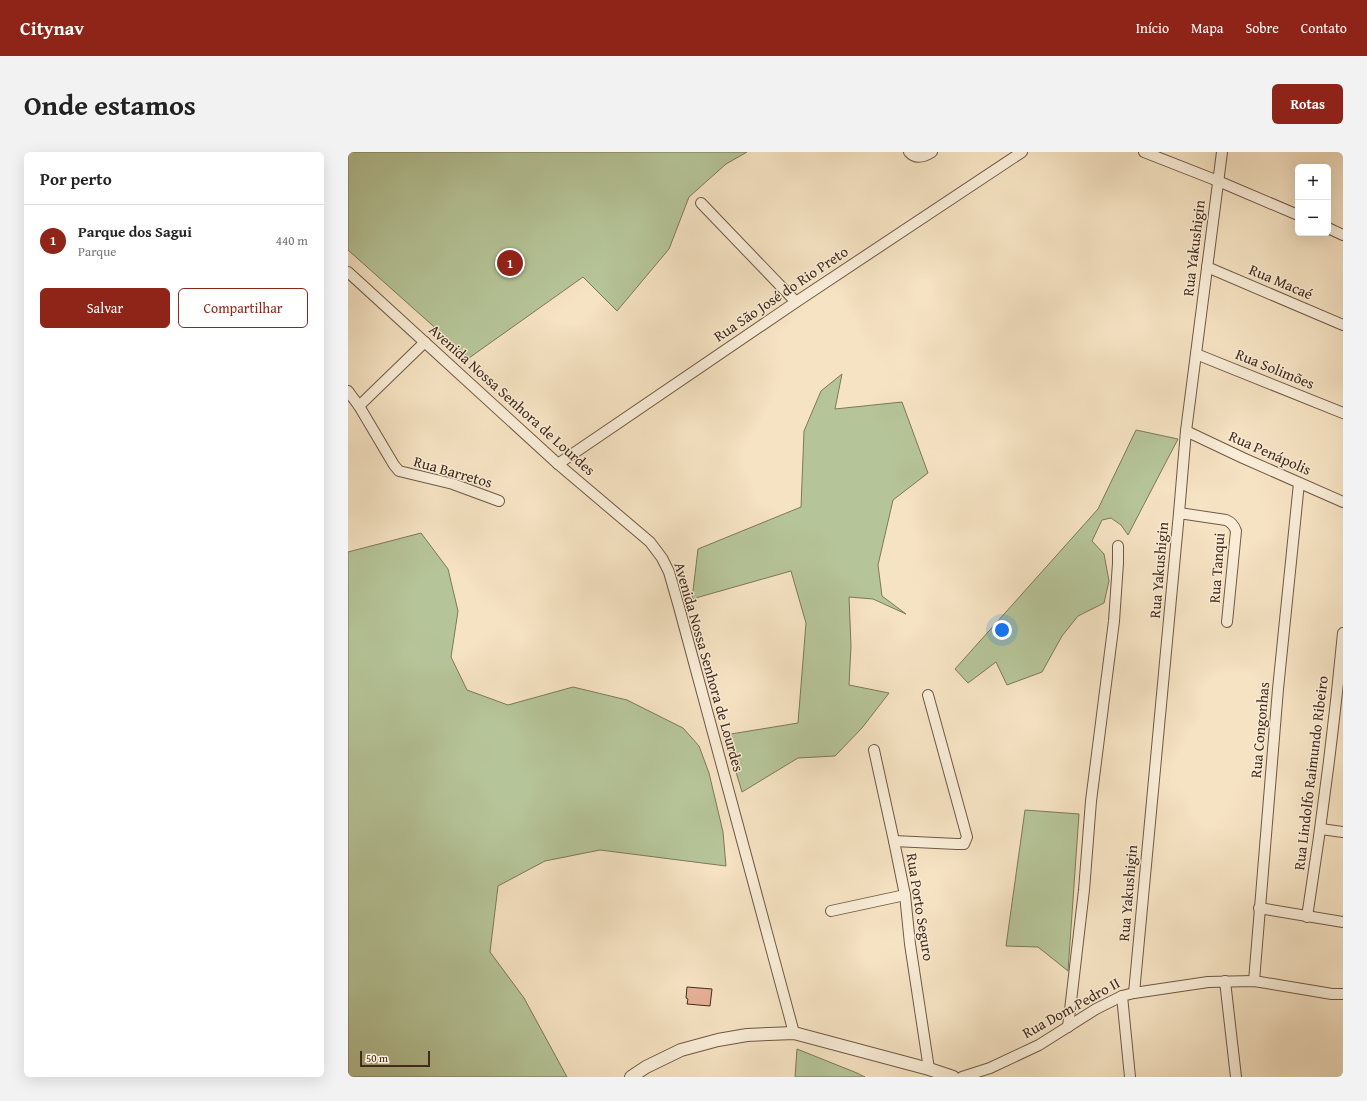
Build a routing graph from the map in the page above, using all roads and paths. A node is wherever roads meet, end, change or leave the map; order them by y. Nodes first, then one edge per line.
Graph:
1 (909, 152) edge
2 (1022, 152) edge
3 (1144, 152) edge
4 (1222, 152) edge
5 (930, 153) edge
6 (1218, 181) junction
7 (701, 203) dead end
8 (1295, 214) edge
9 (1331, 229) edge
10 (1343, 235) edge
11 (1207, 267) junction
12 (348, 272) edge
13 (796, 302) junction
14 (1343, 325) edge
15 (425, 342) junction
16 (1196, 354) junction
17 (348, 391) edge
18 (359, 406) junction
19 (1343, 413) edge
20 (1186, 431) junction
21 (558, 464) junction
22 (1299, 483) junction
23 (499, 501) dead end
24 (1343, 502) edge
25 (1179, 513) junction
26 (1118, 546) dead end
27 (1227, 622) dead end
28 (1343, 633) edge
29 (928, 695) dead end
30 (874, 750) dead end
31 (1321, 829) junction
32 (1343, 832) edge
33 (894, 841) junction
34 (905, 895) junction
35 (1259, 908) junction
36 (831, 911) dead end
37 (1307, 917) junction
38 (1343, 922) edge
39 (1225, 981) junction
40 (1254, 981) junction
41 (1134, 993) junction
42 (1343, 994) edge
43 (1122, 996) junction
44 (1068, 1027) junction
45 (794, 1033) junction
46 (929, 1069) junction
47 (631, 1077) edge
48 (953, 1077) edge
49 (962, 1077) edge
50 (1130, 1077) edge
51 (1236, 1077) edge

1 - 5 street
2 - 13 street, Rua São José do Rio Preto
3 - 6 street
4 - 6 street, Rua Yakushigin
6 - 8 street
6 - 11 street, Rua Yakushigin
7 - 13 street
9 - 10 street
11 - 14 street, Rua Macaé
11 - 16 street, Rua Yakushigin
12 - 15 street, Avenida Nossa Senhora de Lourdes
13 - 21 street, Rua São José do Rio Preto
15 - 18 street
15 - 21 street, Avenida Nossa Senhora de Lourdes
16 - 19 street, Rua Solimões
16 - 20 street, Rua Yakushigin
17 - 18 street, Rua Barretos
18 - 23 street, Rua Barretos
20 - 22 street, Rua Penápolis
20 - 25 street, Rua Yakushigin
21 - 45 street, Avenida Nossa Senhora de Lourdes
22 - 24 street, Rua Penápolis
22 - 35 street, Rua Congonhas
25 - 27 street, Rua Tanqui
25 - 41 street, Rua Yakushigin
26 - 44 street
28 - 31 street, Rua Lindolfo Raimundo Ribeiro
29 - 33 street
30 - 33 street, Rua Porto Seguro
31 - 32 street
31 - 37 street, Rua Lindolfo Raimundo Ribeiro
33 - 34 street, Rua Porto Seguro
34 - 36 street
34 - 46 street, Rua Porto Seguro
35 - 37 street
35 - 40 street, Rua Congonhas
37 - 38 street
39 - 40 street, Rua Dom Pedro II
39 - 41 street, Rua Dom Pedro II
39 - 51 street
40 - 42 street, Rua Dom Pedro II
41 - 43 street, Rua Dom Pedro II
43 - 44 street, Rua Dom Pedro II
43 - 50 street
44 - 49 street, Rua Dom Pedro II
45 - 46 street
45 - 47 street
46 - 48 street

